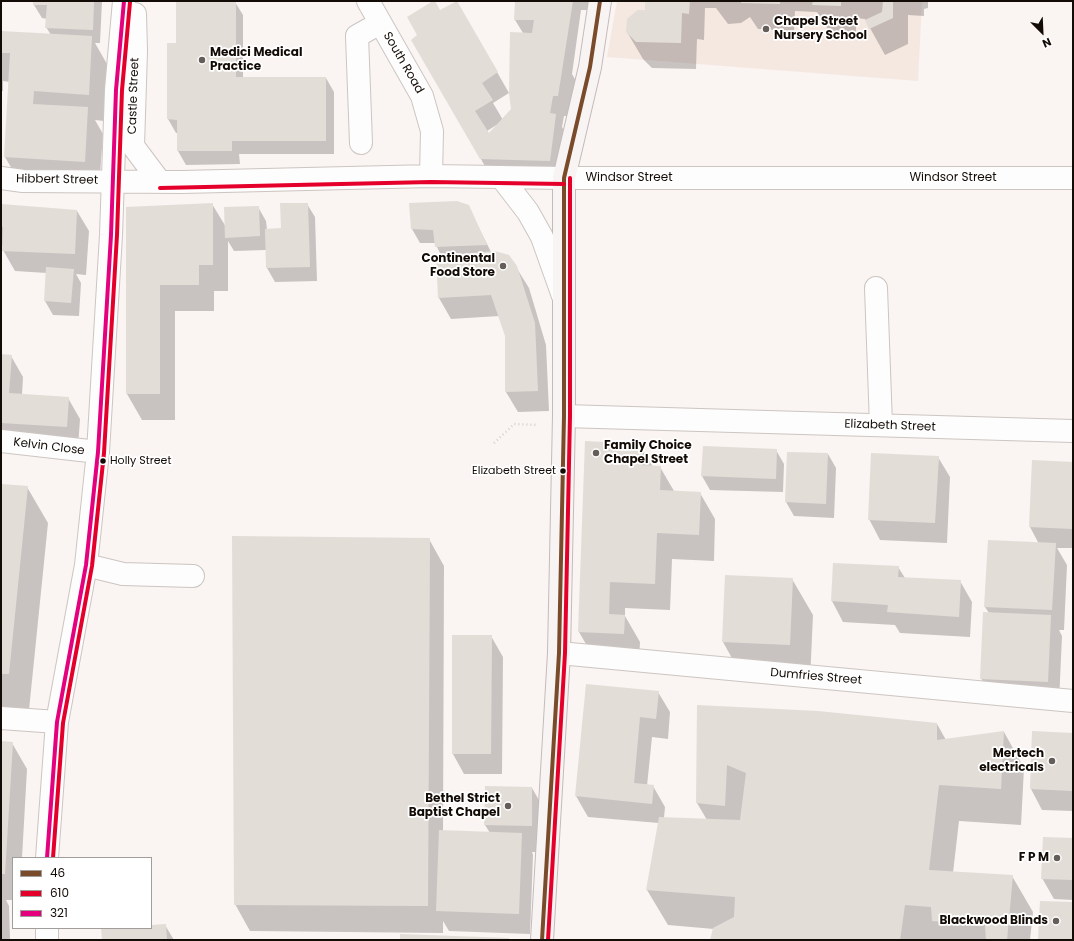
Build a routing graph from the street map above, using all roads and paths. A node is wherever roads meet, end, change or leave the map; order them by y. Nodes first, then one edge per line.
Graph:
1 (124, 1) edge
2 (134, 1) edge
3 (368, 1) edge
4 (600, 1) edge
5 (380, 23) junction
6 (361, 143) dead end
7 (431, 176) junction
8 (501, 177) junction
9 (1, 178) edge
10 (564, 178) junction
11 (1073, 178) edge
12 (113, 181) junction
13 (160, 182) junction
14 (876, 288) dead end
15 (564, 297) junction
16 (563, 421) junction
17 (881, 425) junction
18 (1073, 431) edge
19 (1, 441) edge
20 (494, 443) dead end
21 (98, 452) junction
22 (86, 565) junction
23 (193, 576) dead end
24 (559, 653) junction
25 (1073, 701) edge
26 (1, 718) edge
27 (57, 722) junction
28 (47, 857) edge
29 (47, 929) edge
30 (47, 940) edge
31 (542, 940) edge

1 - 12 street, Castle Street
2 - 13 street, Castle Street
3 - 5 street, South Road
4 - 10 main road
5 - 6 street
5 - 7 street, South Road
7 - 8 street, Windsor Street
7 - 13 street, Windsor Street
8 - 10 street, Windsor Street
8 - 15 street
9 - 12 street, Hibbert Street
10 - 11 street, Windsor Street
10 - 15 main road
12 - 13 street, Windsor Street
12 - 21 street, Castle Street
14 - 17 street
15 - 16 main road
16 - 17 street, Elizabeth Street
16 - 20 path
16 - 24 main road
17 - 18 street, Elizabeth Street
19 - 21 street, Kelvin Close
21 - 22 street, Castle Street
22 - 23 street
22 - 27 street, Castle Street
24 - 25 street, Dumfries Street
24 - 31 main road
26 - 27 street
27 - 28 street, Castle Street
29 - 30 street

